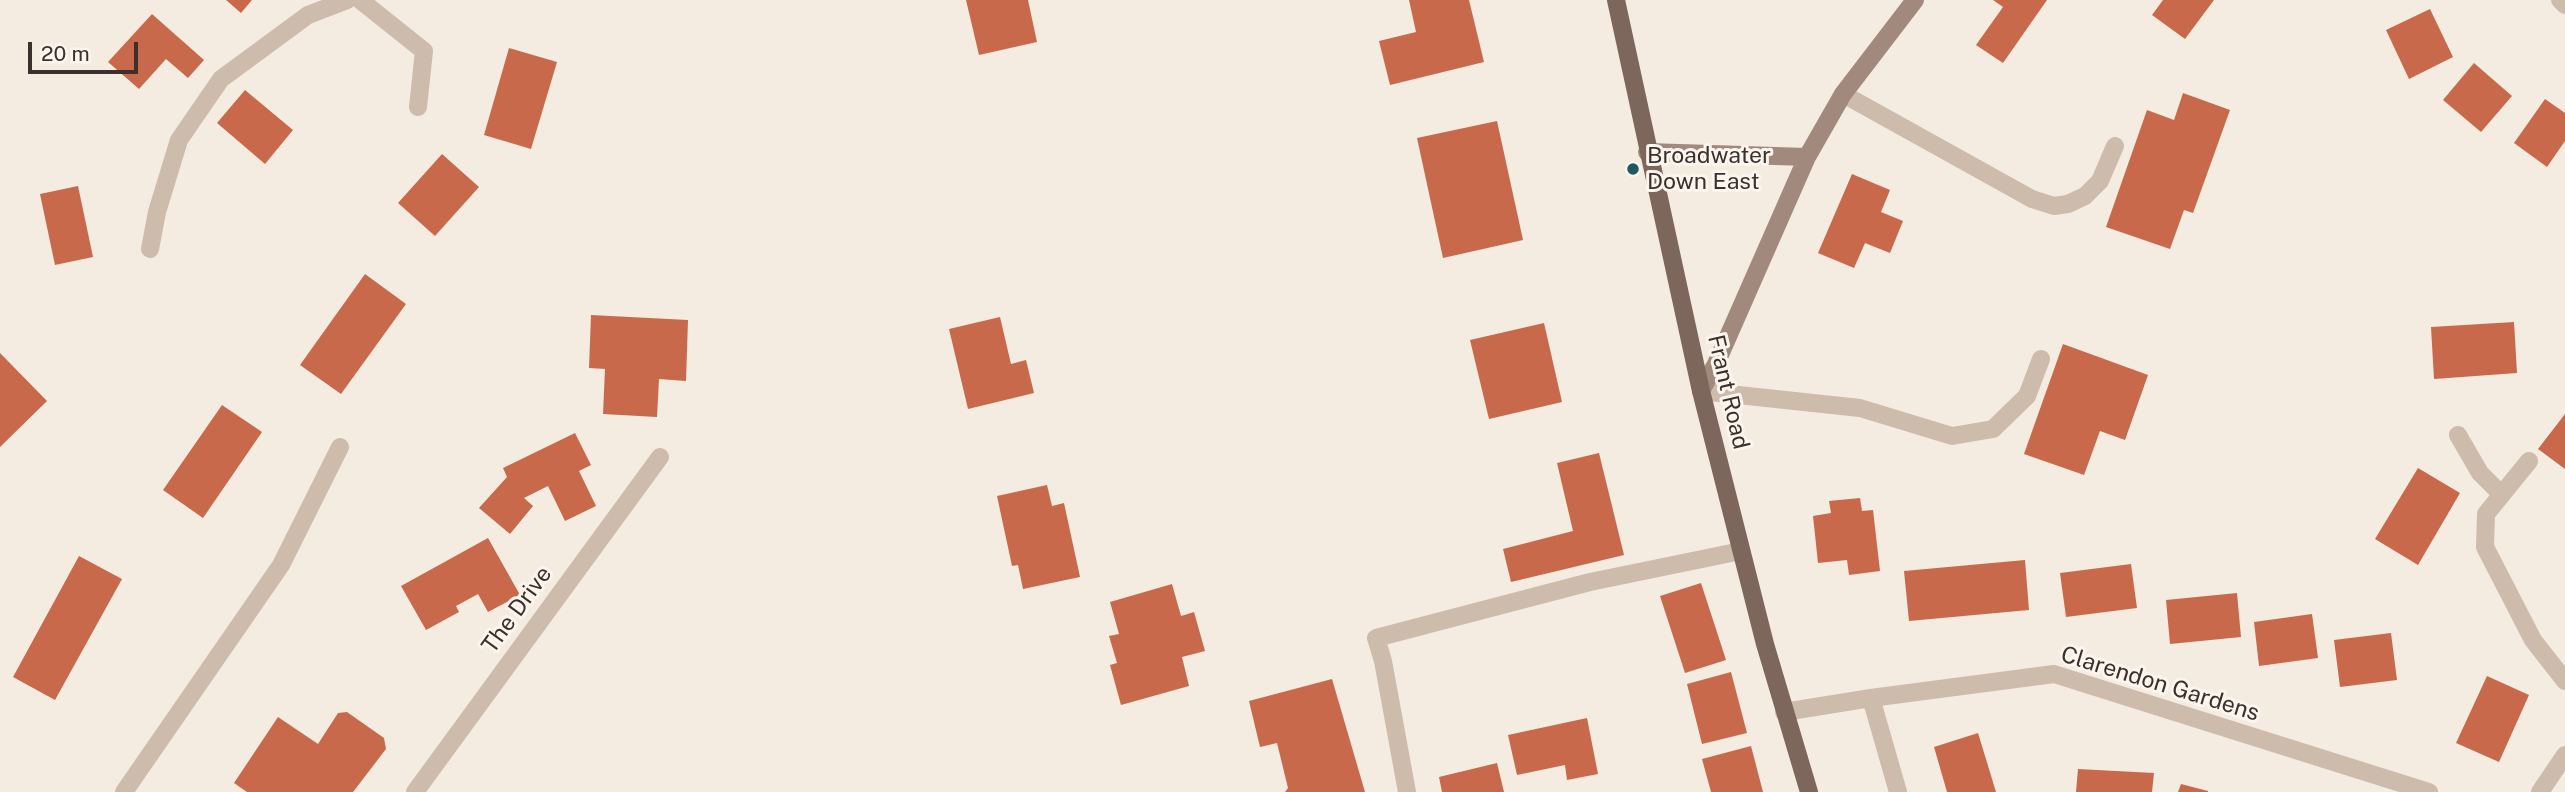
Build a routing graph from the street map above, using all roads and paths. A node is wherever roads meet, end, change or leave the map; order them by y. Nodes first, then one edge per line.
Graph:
1 (347, 0) edge
2 (360, 0) edge
3 (1616, 0) edge
4 (1914, 0) edge
5 (2560, 0) edge
6 (2565, 5) edge
7 (1843, 94) junction
8 (418, 107) dead end
9 (2115, 146) dead end
10 (1647, 152) junction
11 (1807, 157) junction
12 (150, 249) dead end
13 (2041, 359) dead end
14 (1701, 391) junction
15 (2458, 435) dead end
16 (340, 447) dead end
17 (660, 457) dead end
18 (2529, 461) dead end
19 (2502, 495) junction
20 (1741, 551) junction
21 (2565, 681) edge
22 (1871, 698) junction
23 (1784, 712) junction
24 (2565, 755) edge
25 (124, 792) edge
26 (415, 792) edge
27 (1406, 792) edge
28 (1809, 792) edge
29 (1898, 792) edge
30 (2429, 792) edge
31 (2540, 792) edge

1 - 12 street
2 - 8 street
3 - 10 main road, Frant Road
4 - 7 street
5 - 6 street
7 - 9 street
7 - 11 street
10 - 11 street
10 - 14 main road, Frant Road
11 - 14 street
13 - 14 street
14 - 20 main road, Frant Road
15 - 19 street
16 - 25 street
17 - 26 street, The Drive
18 - 19 street
19 - 21 street
20 - 23 main road, Frant Road
20 - 27 street
22 - 23 street, Clarendon Gardens
22 - 29 street
22 - 30 street, Clarendon Gardens
23 - 28 main road, Frant Road
24 - 31 street

